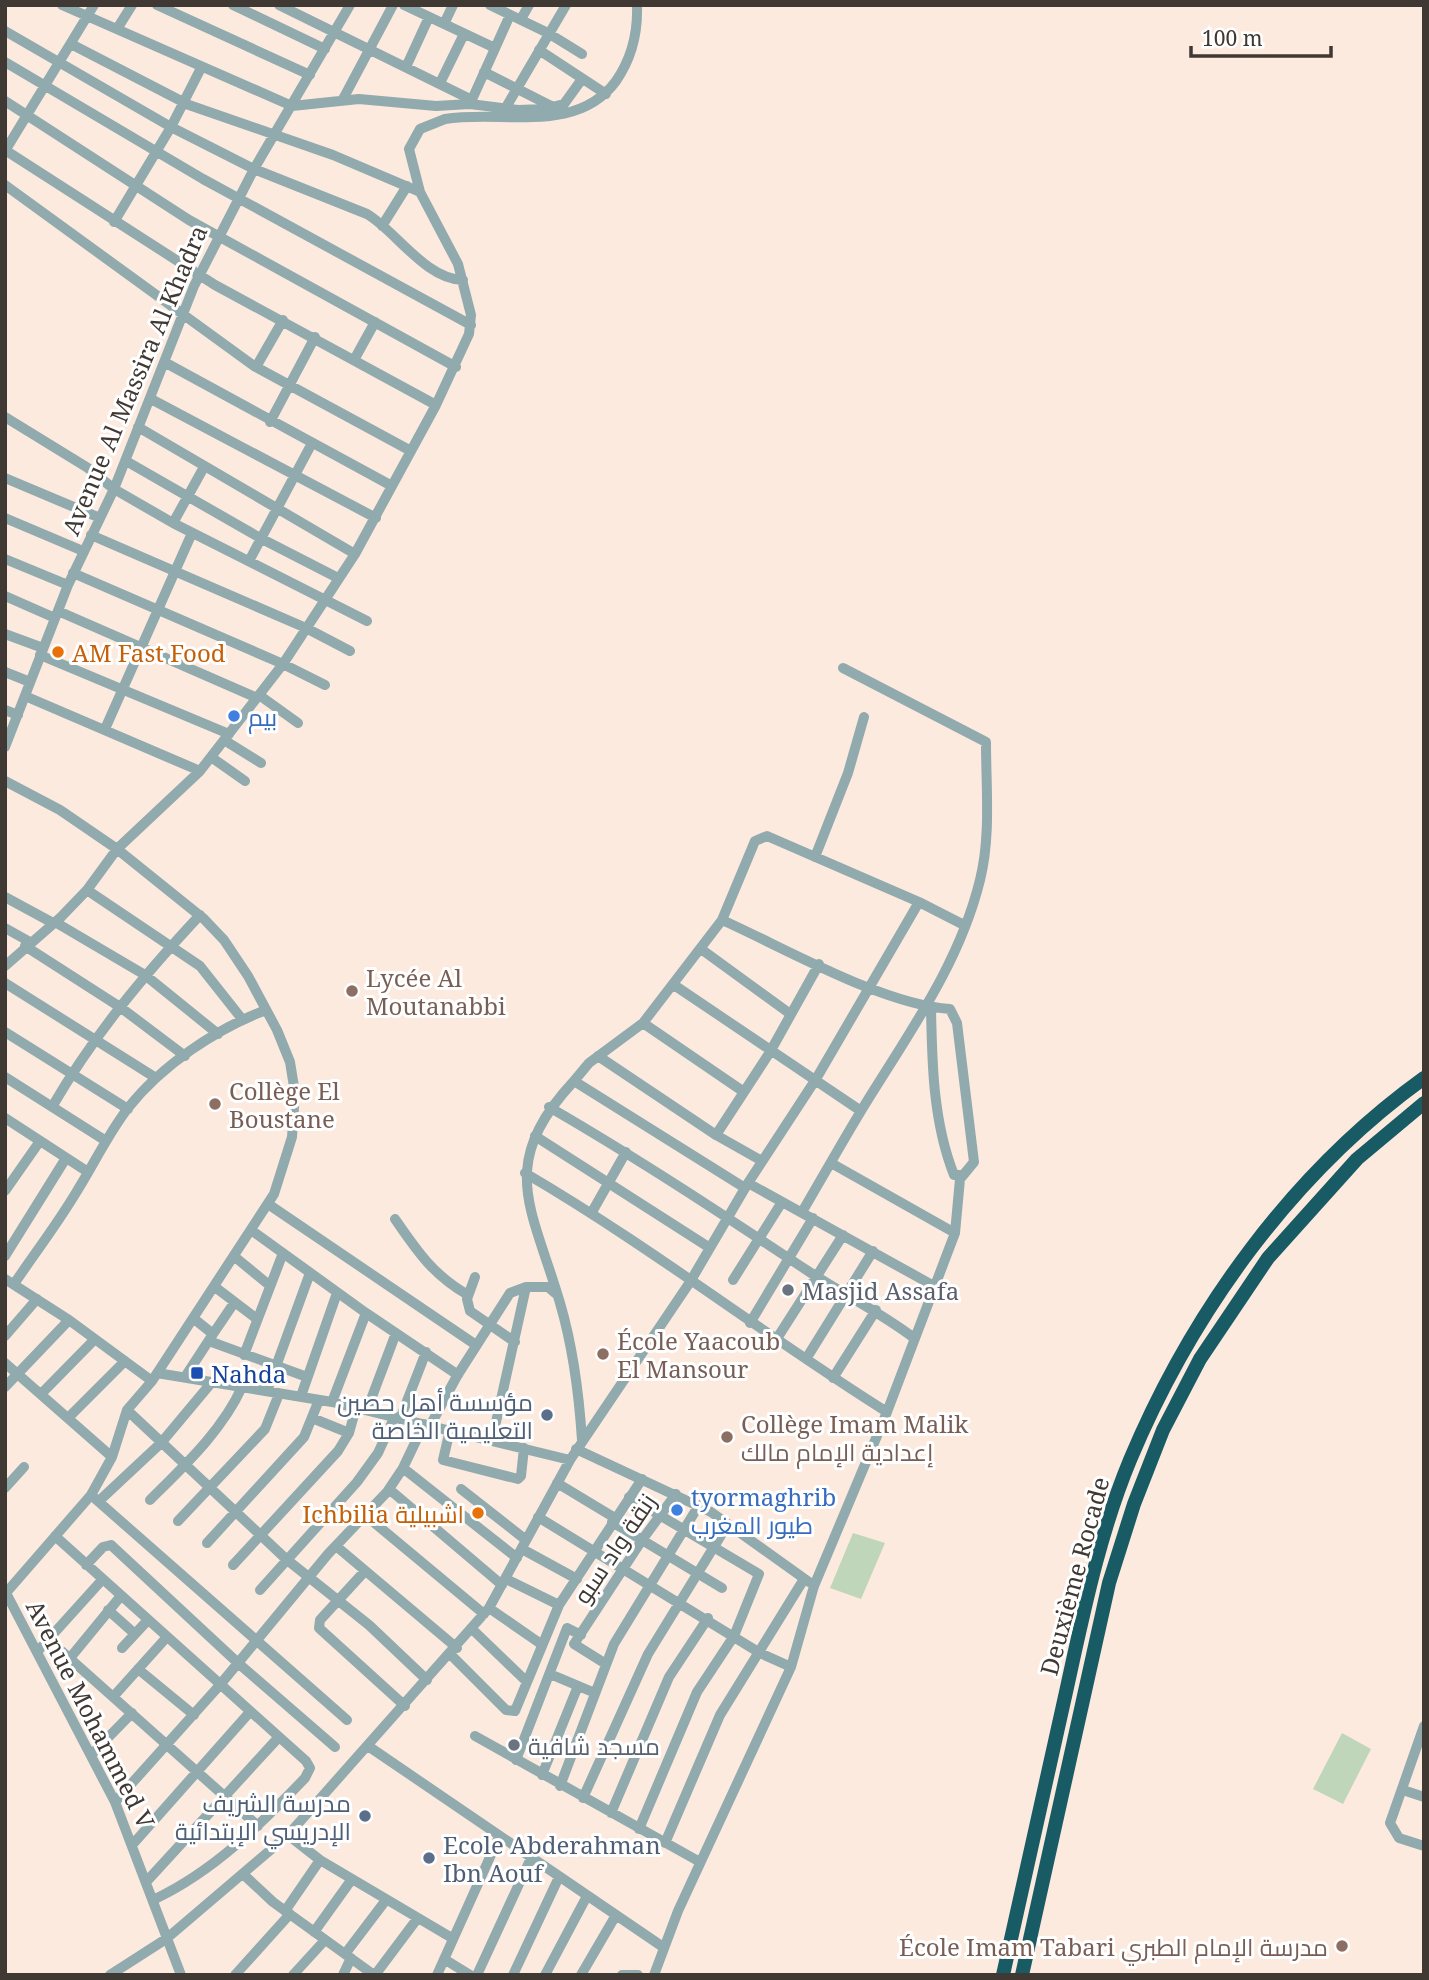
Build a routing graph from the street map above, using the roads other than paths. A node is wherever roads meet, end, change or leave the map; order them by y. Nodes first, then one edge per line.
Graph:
1 (62, 5) edge
2 (94, 5) edge
3 (132, 5) edge
4 (157, 5) edge
5 (233, 5) edge
6 (279, 5) edge
7 (393, 5) edge
8 (404, 5) edge
9 (453, 5) edge
10 (490, 5) edge
11 (529, 5) edge
12 (566, 5) edge
13 (637, 5) edge
14 (347, 6) edge
15 (510, 15) junction
16 (88, 16) junction
17 (429, 17) junction
18 (521, 19) junction
19 (444, 24) junction
20 (117, 29) junction
21 (5, 31) edge
22 (335, 32) junction
23 (548, 33) junction
24 (464, 34) junction
25 (71, 44) junction
26 (325, 48) junction
27 (495, 48) junction
28 (369, 50) junction
29 (539, 50) junction
30 (582, 54) dead end
31 (5, 62) edge
32 (60, 62) junction
33 (406, 67) junction
34 (201, 68) junction
35 (484, 72) junction
36 (310, 75) junction
37 (582, 79) junction
38 (440, 83) junction
39 (47, 84) junction
40 (517, 87) junction
41 (606, 94) junction
42 (343, 99) junction
43 (5, 101) edge
44 (471, 102) junction
45 (184, 103) junction
46 (292, 106) junction
47 (554, 108) junction
48 (505, 109) junction
49 (27, 116) junction
50 (171, 127) junction
51 (275, 135) junction
52 (5, 151) edge
53 (157, 153) junction
54 (254, 169) junction
55 (5, 185) edge
56 (136, 186) junction
57 (407, 186) junction
58 (420, 192) junction
59 (238, 199) junction
60 (114, 222) junction
61 (382, 226) junction
62 (218, 236) junction
63 (201, 276) junction
64 (463, 280) junction
65 (183, 312) junction
66 (283, 320) junction
67 (375, 322) junction
68 (471, 325) junction
69 (315, 337) junction
70 (354, 360) junction
71 (166, 363) junction
72 (456, 366) junction
73 (256, 367) junction
74 (289, 387) junction
75 (151, 399) junction
76 (436, 405) junction
77 (5, 417) edge
78 (270, 422) junction
79 (138, 427) junction
80 (311, 445) junction
81 (411, 451) junction
82 (126, 460) junction
83 (204, 467) junction
84 (295, 476) junction
85 (5, 479) edge
86 (392, 486) junction
87 (114, 489) junction
88 (187, 497) junction
89 (278, 508) junction
90 (5, 518) edge
91 (100, 518) junction
92 (376, 518) junction
93 (173, 523) junction
94 (192, 533) junction
95 (91, 535) junction
96 (262, 539) junction
97 (83, 551) junction
98 (355, 554) junction
99 (5, 559) edge
100 (249, 561) junction
101 (73, 573) junction
102 (175, 573) junction
103 (338, 578) junction
104 (68, 585) junction
105 (5, 596) edge
106 (324, 599) junction
107 (159, 609) junction
108 (56, 614) junction
109 (367, 621) dead end
110 (306, 628) junction
111 (5, 634) edge
112 (142, 647) junction
113 (42, 651) junction
114 (350, 651) dead end
115 (283, 664) junction
116 (843, 668) dead end
117 (5, 672) edge
118 (30, 682) junction
119 (325, 685) dead end
120 (124, 689) junction
121 (25, 696) junction
122 (258, 697) junction
123 (5, 710) edge
124 (18, 715) junction
125 (864, 717) dead end
126 (298, 723) dead end
127 (105, 729) junction
128 (227, 737) junction
129 (5, 747) edge
130 (211, 757) junction
131 (261, 763) dead end
132 (200, 771) junction
133 (245, 780) dead end
134 (6, 784) edge
135 (117, 849) junction
136 (816, 857) junction
137 (87, 890) junction
138 (5, 897) edge
139 (919, 902) junction
140 (200, 915) junction
141 (722, 920) junction
142 (54, 922) junction
143 (964, 925) junction
144 (5, 928) edge
145 (27, 944) junction
146 (172, 945) junction
147 (701, 949) junction
148 (819, 964) junction
149 (5, 966) edge
150 (145, 975) junction
151 (5, 983) edge
152 (674, 985) junction
153 (870, 987) junction
154 (120, 1007) junction
155 (929, 1008) junction
156 (266, 1010) junction
157 (789, 1013) junction
158 (242, 1019) junction
159 (643, 1023) junction
160 (5, 1032) edge
161 (218, 1034) junction
162 (94, 1039) junction
163 (770, 1052) junction
164 (185, 1056) junction
165 (598, 1056) junction
166 (70, 1075) junction
167 (5, 1077) edge
168 (156, 1078) junction
169 (1424, 1078) edge
170 (816, 1079) junction
171 (574, 1081) junction
172 (744, 1093) junction
173 (1424, 1103) edge
174 (52, 1107) junction
175 (549, 1107) junction
176 (128, 1108) junction
177 (861, 1111) junction
178 (6, 1118) edge
179 (716, 1135) junction
180 (535, 1136) junction
181 (40, 1140) junction
182 (106, 1141) junction
183 (626, 1152) junction
184 (66, 1158) junction
185 (762, 1161) junction
186 (831, 1163) junction
187 (88, 1172) junction
188 (525, 1173) junction
189 (963, 1175) junction
190 (609, 1181) junction
191 (746, 1185) junction
192 (5, 1191) edge
193 (782, 1202) junction
194 (268, 1204) junction
195 (592, 1212) junction
196 (802, 1212) junction
197 (728, 1217) junction
198 (813, 1218) junction
199 (395, 1219) dead end
200 (251, 1230) junction
201 (955, 1233) junction
202 (843, 1235) junction
203 (761, 1238) junction
204 (710, 1248) junction
205 (873, 1251) junction
206 (283, 1254) junction
207 (5, 1256) edge
208 (235, 1257) junction
209 (789, 1258) junction
210 (310, 1273) junction
211 (816, 1276) junction
212 (475, 1277) dead end
213 (733, 1280) dead end
214 (10, 1282) edge
215 (691, 1282) junction
216 (269, 1285) junction
217 (934, 1286) junction
218 (215, 1287) junction
219 (526, 1287) junction
220 (338, 1293) junction
221 (468, 1294) junction
222 (846, 1294) junction
223 (37, 1299) junction
224 (560, 1302) junction
225 (234, 1303) junction
226 (876, 1310) junction
227 (366, 1313) junction
228 (193, 1318) junction
229 (257, 1319) junction
230 (69, 1320) junction
231 (750, 1323) junction
232 (489, 1326) junction
233 (396, 1333) junction
234 (5, 1336) edge
235 (211, 1337) junction
236 (914, 1338) junction
237 (95, 1339) junction
238 (776, 1340) junction
239 (515, 1342) junction
240 (476, 1345) junction
241 (426, 1352) junction
242 (243, 1354) junction
243 (806, 1359) junction
244 (125, 1361) junction
245 (5, 1363) edge
246 (275, 1366) junction
247 (18, 1374) junction
248 (458, 1374) junction
249 (154, 1377) junction
250 (185, 1377) junction
251 (307, 1377) junction
252 (833, 1378) junction
253 (212, 1382) junction
254 (5, 1387) edge
255 (242, 1387) junction
256 (267, 1391) junction
257 (40, 1394) junction
258 (279, 1394) junction
259 (301, 1396) junction
260 (319, 1400) junction
261 (332, 1402) junction
262 (361, 1409) junction
263 (127, 1410) junction
264 (887, 1412) junction
265 (68, 1418) junction
266 (312, 1418) junction
267 (397, 1418) junction
268 (427, 1425) junction
269 (450, 1430) junction
270 (349, 1433) junction
271 (492, 1440) junction
272 (161, 1443) junction
273 (579, 1445) junction
274 (524, 1448) junction
275 (112, 1457) junction
276 (570, 1460) junction
277 (184, 1466) junction
278 (24, 1467) dead end
279 (403, 1468) junction
280 (642, 1479) junction
281 (557, 1483) junction
282 (5, 1489) edge
283 (209, 1489) junction
284 (389, 1489) junction
285 (461, 1489) dead end
286 (676, 1494) junction
287 (629, 1497) junction
288 (95, 1498) junction
289 (150, 1500) dead end
290 (699, 1505) junction
291 (236, 1512) junction
292 (659, 1515) junction
293 (365, 1516) junction
294 (538, 1517) junction
295 (614, 1520) junction
296 (178, 1521) dead end
297 (728, 1524) junction
298 (684, 1530) junction
299 (260, 1535) junction
300 (55, 1536) junction
301 (642, 1540) junction
302 (207, 1543) dead end
303 (336, 1546) junction
304 (714, 1547) junction
305 (522, 1549) junction
306 (594, 1549) junction
307 (668, 1556) junction
308 (286, 1559) junction
309 (86, 1565) junction
310 (233, 1565) dead end
311 (624, 1567) junction
312 (365, 1571) junction
313 (697, 1573) junction
314 (309, 1577) junction
315 (577, 1579) junction
316 (804, 1579) junction
317 (102, 1580) junction
318 (504, 1582) junction
319 (652, 1584) junction
320 (814, 1586) junction
321 (722, 1588) dead end
322 (260, 1590) dead end
323 (6, 1592) edge
324 (120, 1597) junction
325 (338, 1600) junction
326 (682, 1603) junction
327 (559, 1605) junction
328 (108, 1610) junction
329 (486, 1611) junction
330 (708, 1618) junction
331 (148, 1620) junction
332 (472, 1629) junction
333 (135, 1634) junction
334 (581, 1635) junction
335 (734, 1636) junction
336 (166, 1637) junction
337 (49, 1640) junction
338 (256, 1642) junction
339 (541, 1644) junction
340 (122, 1648) dead end
341 (454, 1651) junction
342 (37, 1652) junction
343 (760, 1653) junction
344 (69, 1658) junction
345 (238, 1664) junction
346 (606, 1664) junction
347 (791, 1667) junction
348 (138, 1669) junction
349 (550, 1674) junction
350 (427, 1681) junction
351 (526, 1681) junction
352 (219, 1686) junction
353 (578, 1686) junction
354 (595, 1693) junction
355 (113, 1697) junction
356 (405, 1706) junction
357 (132, 1713) junction
358 (249, 1713) junction
359 (194, 1715) junction
360 (347, 1720) dead end
361 (1424, 1726) edge
362 (475, 1735) dead end
363 (278, 1738) junction
364 (167, 1745) junction
365 (368, 1746) junction
366 (335, 1747) dead end
367 (93, 1754) junction
368 (516, 1760) junction
369 (196, 1771) junction
370 (542, 1775) junction
371 (560, 1786) junction
372 (1403, 1790) junction
373 (226, 1797) junction
374 (1424, 1797) edge
375 (583, 1798) junction
376 (115, 1802) junction
377 (611, 1813) junction
378 (258, 1826) junction
379 (639, 1829) junction
380 (288, 1835) junction
381 (499, 1837) junction
382 (664, 1843) junction
383 (133, 1844) junction
384 (1424, 1846) edge
385 (531, 1858) junction
386 (320, 1860) junction
387 (700, 1862) junction
388 (243, 1874) junction
389 (559, 1877) junction
390 (352, 1879) junction
391 (147, 1881) junction
392 (587, 1896) junction
393 (155, 1899) junction
394 (386, 1900) junction
395 (288, 1913) junction
396 (616, 1915) junction
397 (417, 1919) junction
398 (314, 1932) junction
399 (452, 1938) junction
400 (166, 1939) junction
401 (325, 1940) junction
402 (663, 1947) junction
403 (348, 1956) junction
404 (444, 1959) junction
405 (130, 1970) edge
406 (110, 1975) edge
407 (181, 1975) edge
408 (235, 1975) edge
409 (293, 1975) edge
410 (343, 1975) edge
411 (374, 1975) edge
412 (437, 1975) edge
413 (470, 1975) edge
414 (477, 1975) edge
415 (513, 1975) edge
416 (545, 1975) edge
417 (581, 1975) edge
418 (622, 1975) edge
419 (638, 1975) edge
420 (654, 1975) edge
421 (1003, 1975) edge
422 (1022, 1975) edge

1 - 16 street
2 - 16 street
3 - 20 street
4 - 36 street
5 - 26 street
6 - 22 street
7 - 28 street
8 - 17 street
9 - 19 street
10 - 15 street
11 - 18 street
12 - 23 street
13 - 41 street
14 - 22 street, Avenue Al Massira Al Khadra
15 - 18 street
15 - 27 street
16 - 20 street
16 - 25 street
17 - 19 street
17 - 33 street
18 - 23 street
19 - 24 street
20 - 34 street
21 - 32 street
22 - 26 street, Avenue Al Massira Al Khadra
22 - 28 street
23 - 29 street
23 - 30 street
24 - 27 street
24 - 38 street
25 - 32 street
25 - 45 street
26 - 36 street, Avenue Al Massira Al Khadra
27 - 35 street
28 - 33 street
28 - 42 street
29 - 37 street
29 - 40 street
31 - 39 street
32 - 39 street
32 - 50 street
33 - 38 street
34 - 45 street
34 - 46 street
35 - 40 street
35 - 44 street
36 - 46 street, Avenue Al Massira Al Khadra
37 - 41 street
37 - 47 street
38 - 44 street
39 - 49 street
39 - 53 street
40 - 47 street
40 - 48 street
41 - 58 street
42 - 44 street
42 - 46 street
43 - 49 street
44 - 48 street
45 - 50 street
45 - 51 street
46 - 51 street, Avenue Al Massira Al Khadra
47 - 48 street
49 - 52 street
49 - 56 street
50 - 53 street
50 - 54 street
51 - 54 street, Avenue Al Massira Al Khadra
51 - 57 street
52 - 60 street
53 - 56 street
53 - 59 street
54 - 59 street, Avenue Al Massira Al Khadra
54 - 61 street
55 - 65 street
56 - 60 street
56 - 62 street
57 - 58 street
57 - 61 street
58 - 64 street
59 - 62 street, Avenue Al Massira Al Khadra
59 - 68 street
60 - 63 street
61 - 64 street
62 - 63 street, Avenue Al Massira Al Khadra
62 - 67 street
63 - 65 street, Avenue Al Massira Al Khadra
63 - 66 street
64 - 68 street
65 - 71 street, Avenue Al Massira Al Khadra
65 - 73 street
66 - 69 street
66 - 73 street
67 - 70 street
67 - 72 street
68 - 72 street
69 - 70 street
69 - 74 street
70 - 76 street
71 - 75 street, Avenue Al Massira Al Khadra
71 - 78 street
72 - 76 street
73 - 74 street
74 - 78 street
74 - 81 street
75 - 79 street, Avenue Al Massira Al Khadra
75 - 84 street
76 - 81 street
77 - 87 street
78 - 80 street
79 - 82 street, Avenue Al Massira Al Khadra
79 - 83 street
80 - 84 street
80 - 86 street
81 - 86 street
82 - 87 street, Avenue Al Massira Al Khadra
82 - 88 street
83 - 88 street
83 - 89 street
84 - 89 street
84 - 92 street
85 - 91 street
86 - 92 street
87 - 91 street, Avenue Al Massira Al Khadra
87 - 93 street
88 - 93 street
88 - 96 street
89 - 96 street
89 - 98 street
90 - 97 street
91 - 95 street, Avenue Al Massira Al Khadra
92 - 98 street
93 - 94 street
94 - 100 street
94 - 102 street
95 - 97 street, Avenue Al Massira Al Khadra
95 - 102 street
96 - 100 street
96 - 103 street
97 - 101 street, Avenue Al Massira Al Khadra
98 - 103 street
99 - 104 street
100 - 106 street
101 - 104 street, Avenue Al Massira Al Khadra
101 - 107 street
102 - 107 street
102 - 110 street
103 - 106 street
104 - 108 street, Avenue Al Massira Al Khadra
105 - 108 street
106 - 109 street
106 - 110 street
107 - 112 street
107 - 115 street
108 - 112 street
108 - 113 street, Avenue Al Massira Al Khadra
110 - 114 street
110 - 115 street
111 - 113 street
112 - 120 street
112 - 122 street
113 - 118 street, Avenue Al Massira Al Khadra
113 - 120 street
115 - 119 street
115 - 122 street
116 - 143 street
117 - 118 street
118 - 121 street, Avenue Al Massira Al Khadra
120 - 127 street
120 - 128 street
121 - 124 street, Avenue Al Massira Al Khadra
121 - 127 street
122 - 126 street
122 - 128 street
123 - 124 street
124 - 129 street, Avenue Al Massira Al Khadra
125 - 136 street
127 - 132 street
128 - 130 street
128 - 131 street
130 - 132 street
130 - 133 street
132 - 135 street
134 - 135 street
135 - 137 street
135 - 140 street
136 - 139 street
136 - 141 street
137 - 142 street
137 - 146 street
138 - 142 street
139 - 143 street
139 - 153 street
140 - 146 street
140 - 156 street
141 - 147 street
141 - 148 street
142 - 145 street
142 - 150 street
143 - 155 street
144 - 145 street
145 - 149 street
145 - 154 street
146 - 150 street
146 - 158 street
147 - 152 street
147 - 157 street
148 - 153 street
148 - 157 street
150 - 154 street
150 - 161 street
151 - 162 street
152 - 159 street
152 - 163 street
153 - 155 street
153 - 170 street
154 - 162 street
154 - 164 street
155 - 177 street
155 - 189 street
155 - 189 street
156 - 158 street
156 - 194 street
157 - 163 street
158 - 161 street
159 - 165 street
159 - 172 street
160 - 166 street
161 - 164 street
162 - 166 street
162 - 168 street
163 - 170 street
163 - 172 street
164 - 168 street
165 - 171 street
165 - 179 street
166 - 174 street
166 - 176 street
167 - 174 street
168 - 176 street
169 - 421 highway, Deuxième Rocade
170 - 177 street
170 - 185 street
171 - 175 street
171 - 191 street
172 - 179 street
173 - 422 highway, Deuxième Rocade
174 - 182 street
175 - 180 street
175 - 183 street
176 - 182 street
177 - 186 street
178 - 181 street
179 - 185 street
180 - 188 street
180 - 190 street
181 - 184 street
181 - 192 street
182 - 187 street
183 - 190 street
183 - 197 street
184 - 187 street
184 - 207 street
185 - 191 street
186 - 196 street
186 - 201 street
187 - 214 street
188 - 195 street
188 - 224 street
189 - 201 street
190 - 195 street
190 - 204 street
191 - 193 street
191 - 197 street
193 - 196 street
193 - 203 street
194 - 200 street
194 - 240 street
195 - 215 street
196 - 198 street
197 - 203 street
197 - 204 street
198 - 202 street
198 - 209 street
199 - 221 street
200 - 206 street
200 - 208 street
201 - 217 street
202 - 205 street
202 - 211 street
203 - 209 street
203 - 213 street
204 - 215 street
205 - 217 street
205 - 222 street
206 - 210 street
206 - 216 street
208 - 216 street
208 - 218 street
209 - 211 street
209 - 231 street
210 - 220 street
210 - 246 street
211 - 222 street
211 - 238 street
212 - 221 street
214 - 223 street
215 - 231 street
215 - 273 street
216 - 229 street
217 - 236 street
218 - 225 street
218 - 228 street
219 - 224 street
219 - 232 street
219 - 239 street
220 - 227 street
220 - 251 street
221 - 232 street
222 - 226 street
222 - 243 street
223 - 230 street
223 - 234 street
224 - 273 street
225 - 229 street
225 - 235 street
226 - 236 street
226 - 252 street
227 - 233 street
227 - 261 street
228 - 235 street
228 - 249 street
229 - 242 street
230 - 237 street
230 - 247 street
231 - 238 street
232 - 239 street
232 - 240 street
233 - 241 street
233 - 262 street
235 - 242 street
235 - 250 street
236 - 264 street
237 - 244 street
237 - 257 street
238 - 243 street
239 - 271 street
240 - 248 street
241 - 248 street
241 - 267 street
242 - 246 street
243 - 252 street
244 - 249 street
244 - 265 street
245 - 247 street
246 - 251 street
246 - 256 street
247 - 254 street
247 - 257 street
248 - 268 street
249 - 250 street
249 - 263 street
250 - 253 street
251 - 259 street
252 - 264 street
253 - 255 street
253 - 272 street
255 - 256 street
255 - 277 street
256 - 258 street
257 - 265 street
258 - 259 street
258 - 283 street
259 - 260 street
260 - 261 street
260 - 266 street
261 - 262 street
262 - 267 street
262 - 270 street
263 - 272 street
263 - 275 street
264 - 320 street
265 - 275 street
266 - 270 street
266 - 291 street
267 - 268 street
267 - 308 street
268 - 269 street
268 - 279 street
269 - 271 street
269 - 274 street
270 - 299 street
271 - 274 street
272 - 277 street
272 - 288 street
273 - 276 street
273 - 280 street
274 - 276 street
275 - 288 street
276 - 281 street
277 - 283 street
277 - 289 street
278 - 282 street
279 - 284 street
279 - 305 street
280 - 286 street
280 - 287 street
281 - 294 street
281 - 295 street
283 - 291 street
283 - 296 street
284 - 293 street
284 - 318 street
285 - 305 street
286 - 290 street
286 - 292 street, زنقة واد سبو
287 - 292 street
287 - 295 street
288 - 300 street
288 - 338 street
290 - 297 street
290 - 298 street
291 - 299 street
291 - 302 street
292 - 298 street
292 - 301 street, زنقة واد سبو
293 - 303 street
293 - 329 street
294 - 305 street
294 - 306 street
295 - 301 street
295 - 306 street
297 - 304 street
297 - 316 street
298 - 304 street
298 - 307 street
299 - 308 street
299 - 310 street
300 - 309 street
300 - 323 street
301 - 307 street
301 - 311 street, زنقة واد سبو
303 - 312 street
303 - 314 street
304 - 313 street
304 - 335 street
305 - 315 street
305 - 318 street
306 - 311 street
306 - 315 street
307 - 313 street
307 - 319 street
308 - 314 street
308 - 322 street
309 - 317 street
309 - 345 street
311 - 319 street
311 - 334 street, زنقة واد سبو
312 - 325 street
312 - 341 street
313 - 321 street
313 - 326 street
314 - 325 street
314 - 338 street
315 - 327 street
316 - 320 street
316 - 343 street
317 - 324 street
317 - 337 street
318 - 327 street
318 - 329 street
319 - 326 street
319 - 346 street
320 - 347 street
323 - 342 street, Avenue Mohammed V
324 - 328 street
324 - 331 street
325 - 350 street
325 - 356 street
326 - 330 street
326 - 375 street
327 - 339 street
328 - 333 street
328 - 344 street
329 - 332 street
329 - 339 street
330 - 335 street
330 - 377 street
331 - 333 street
331 - 336 street
332 - 341 street
332 - 351 street
333 - 340 street
334 - 346 street
334 - 349 street
335 - 343 street
335 - 379 street
336 - 348 street
336 - 352 street
337 - 342 street
337 - 344 street
338 - 345 street
338 - 360 street
339 - 351 street
341 - 350 street
341 - 351 street
342 - 367 street, Avenue Mohammed V
343 - 347 street
343 - 382 street
344 - 355 street
345 - 352 street
345 - 366 street
346 - 354 street
347 - 387 street
348 - 355 street
348 - 359 street
349 - 353 street
349 - 368 street
350 - 356 street
352 - 358 street
352 - 359 street
353 - 354 street
353 - 370 street
354 - 371 street
355 - 357 street
356 - 365 street
357 - 364 street
357 - 367 street
358 - 363 street
358 - 369 street
359 - 364 street
361 - 372 street
362 - 368 street
363 - 373 street
363 - 378 street
364 - 369 street
364 - 376 street
365 - 380 street
365 - 381 street
367 - 376 street, Avenue Mohammed V
368 - 370 street
369 - 373 street
369 - 383 street
370 - 371 street
371 - 375 street
372 - 374 street
372 - 384 street
373 - 378 street
373 - 391 street
375 - 377 street
376 - 383 street, Avenue Mohammed V
377 - 379 street
378 - 393 street
379 - 382 street
380 - 386 street
380 - 388 street
381 - 385 street
381 - 399 street
382 - 387 street
383 - 391 street, Avenue Mohammed V
385 - 389 street
385 - 414 street
386 - 390 street
386 - 395 street
387 - 402 street
388 - 395 street
388 - 400 street
389 - 392 street
389 - 415 street
390 - 394 street
390 - 398 street
391 - 393 street, Avenue Mohammed V
392 - 396 street
392 - 416 street
393 - 400 street, Avenue Mohammed V
394 - 397 street
394 - 403 street
395 - 398 street
395 - 408 street
396 - 402 street
396 - 417 street
397 - 399 street
397 - 411 street
398 - 401 street
399 - 404 street
400 - 405 street
400 - 407 street, Avenue Mohammed V
401 - 403 street
401 - 409 street
402 - 420 street
403 - 410 street
403 - 411 street
404 - 412 street
404 - 413 street
405 - 406 street
418 - 419 street

